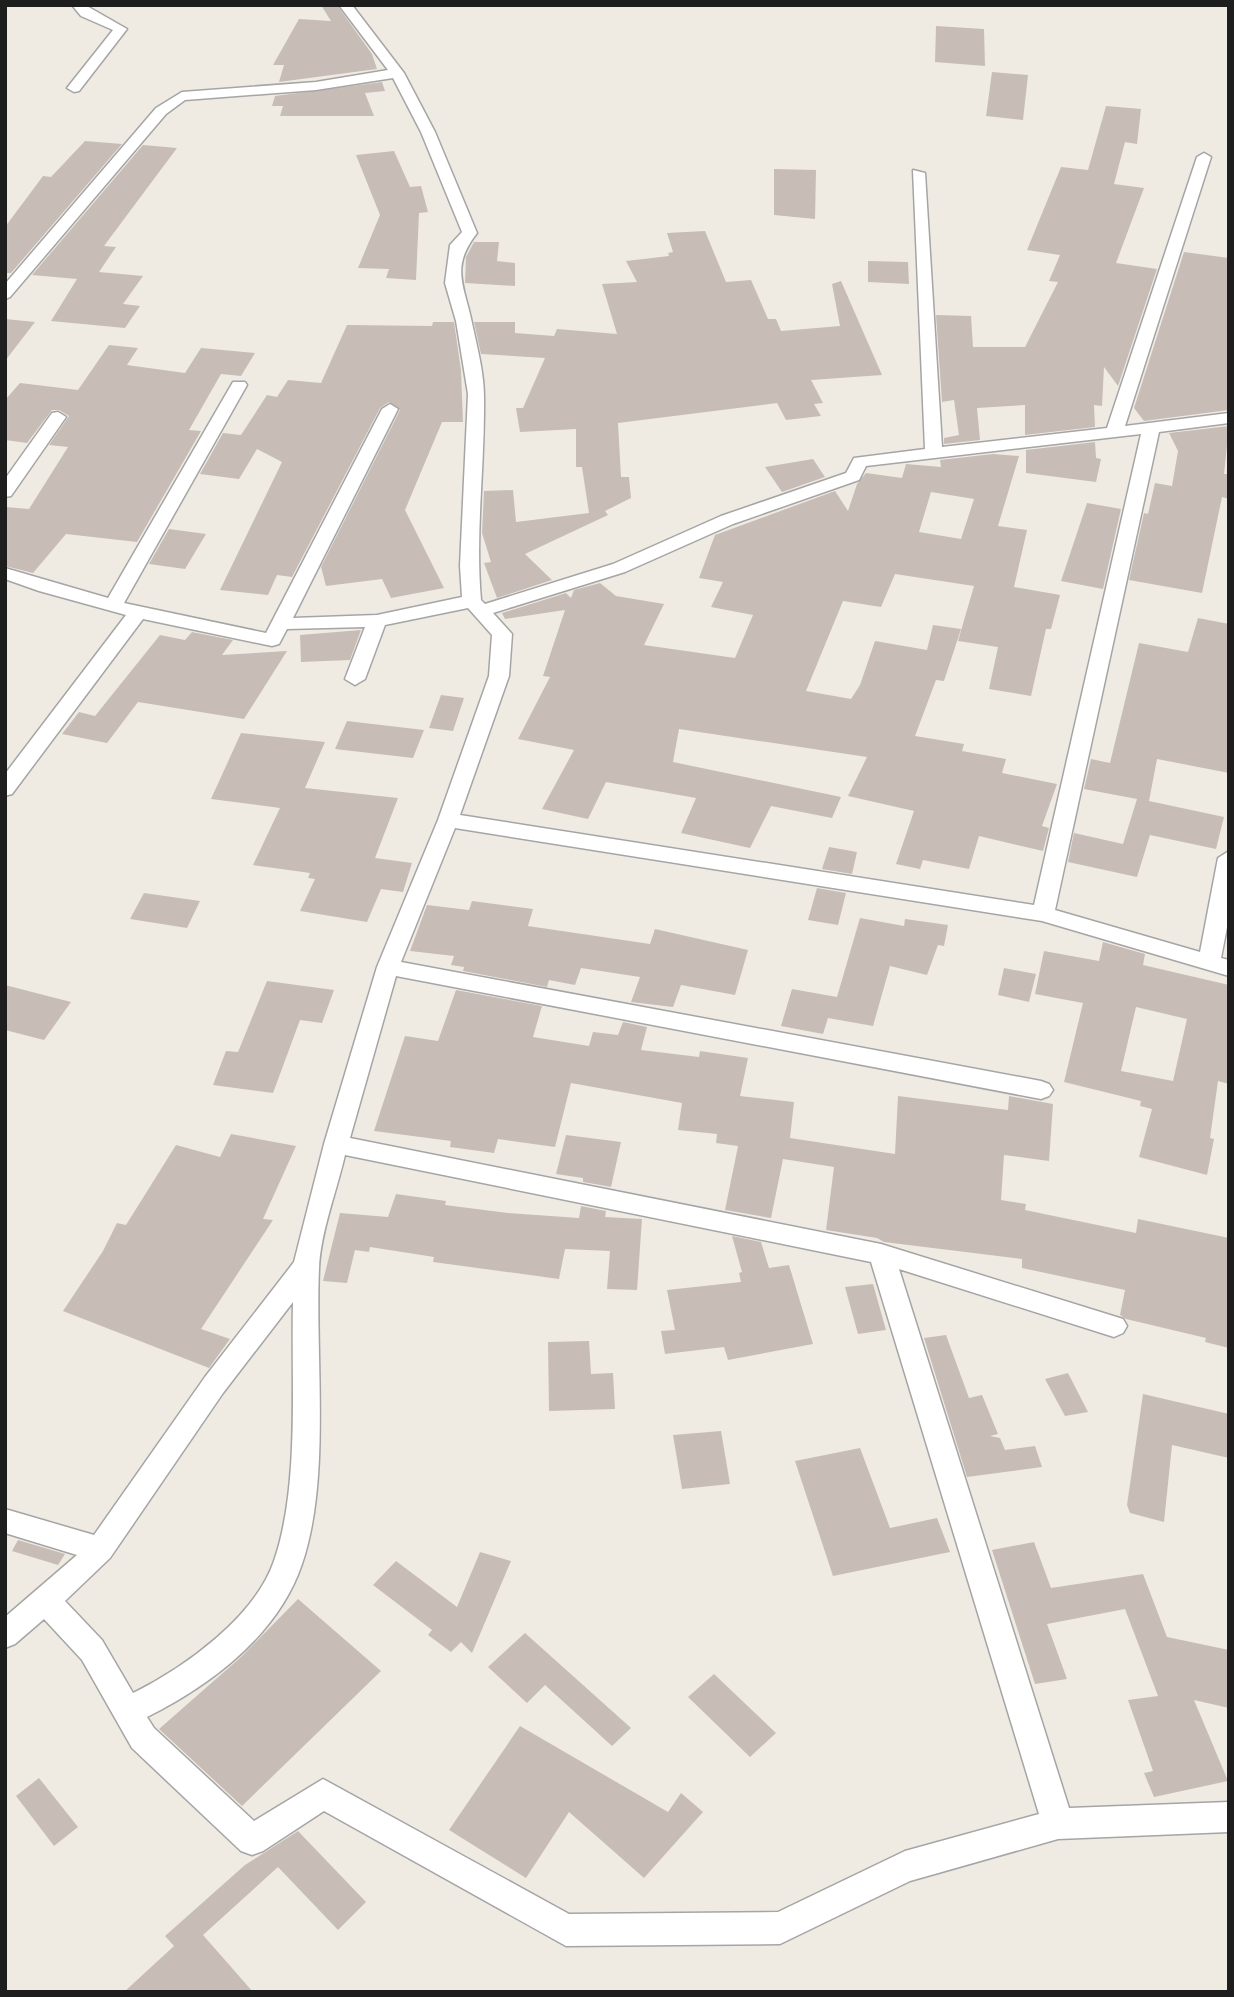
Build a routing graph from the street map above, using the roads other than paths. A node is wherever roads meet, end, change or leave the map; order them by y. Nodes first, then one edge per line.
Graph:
1 (78, 5) edge
2 (345, 5) edge
3 (397, 73) junction
4 (74, 88) dead end
5 (1204, 156) dead end
6 (918, 173) dead end
7 (5, 294) edge
8 (239, 385) dead end
9 (390, 409) dead end
10 (58, 417) dead end
11 (1229, 418) edge
12 (1151, 429) junction
13 (1115, 431) junction
14 (933, 453) junction
15 (5, 492) edge
16 (5, 573) edge
17 (114, 604) junction
18 (477, 606) junction
19 (138, 612) junction
20 (377, 621) junction
21 (281, 624) junction
22 (355, 679) dead end
23 (5, 789) edge
24 (448, 820) junction
25 (1229, 858) edge
26 (1043, 914) junction
27 (1219, 965) edge
28 (388, 967) junction
29 (1041, 1090) dead end
30 (336, 1144) junction
31 (881, 1254) junction
32 (306, 1265) junction
33 (1114, 1326) dead end
34 (5, 1521) edge
35 (100, 1549) junction
36 (45, 1600) junction
37 (5, 1635) edge
38 (130, 1710) junction
39 (1229, 1817) edge
40 (1058, 1824) junction

1 - 4 street
2 - 3 street
3 - 7 street
3 - 18 street
5 - 13 street
6 - 14 street
8 - 17 street
9 - 21 street
10 - 15 street
11 - 12 street
12 - 13 street
12 - 26 street
13 - 14 street
14 - 18 street
16 - 17 street
17 - 19 street
18 - 20 street
18 - 24 street
19 - 21 street
19 - 23 street
20 - 21 street
20 - 22 street
24 - 26 street
24 - 28 street
25 - 27 street
26 - 27 street
28 - 29 street
28 - 30 street
30 - 31 street
30 - 32 street
31 - 33 street
31 - 40 street
32 - 35 street
32 - 38 street
34 - 35 street
35 - 36 street
36 - 37 street
36 - 38 street
38 - 40 street
39 - 40 street

